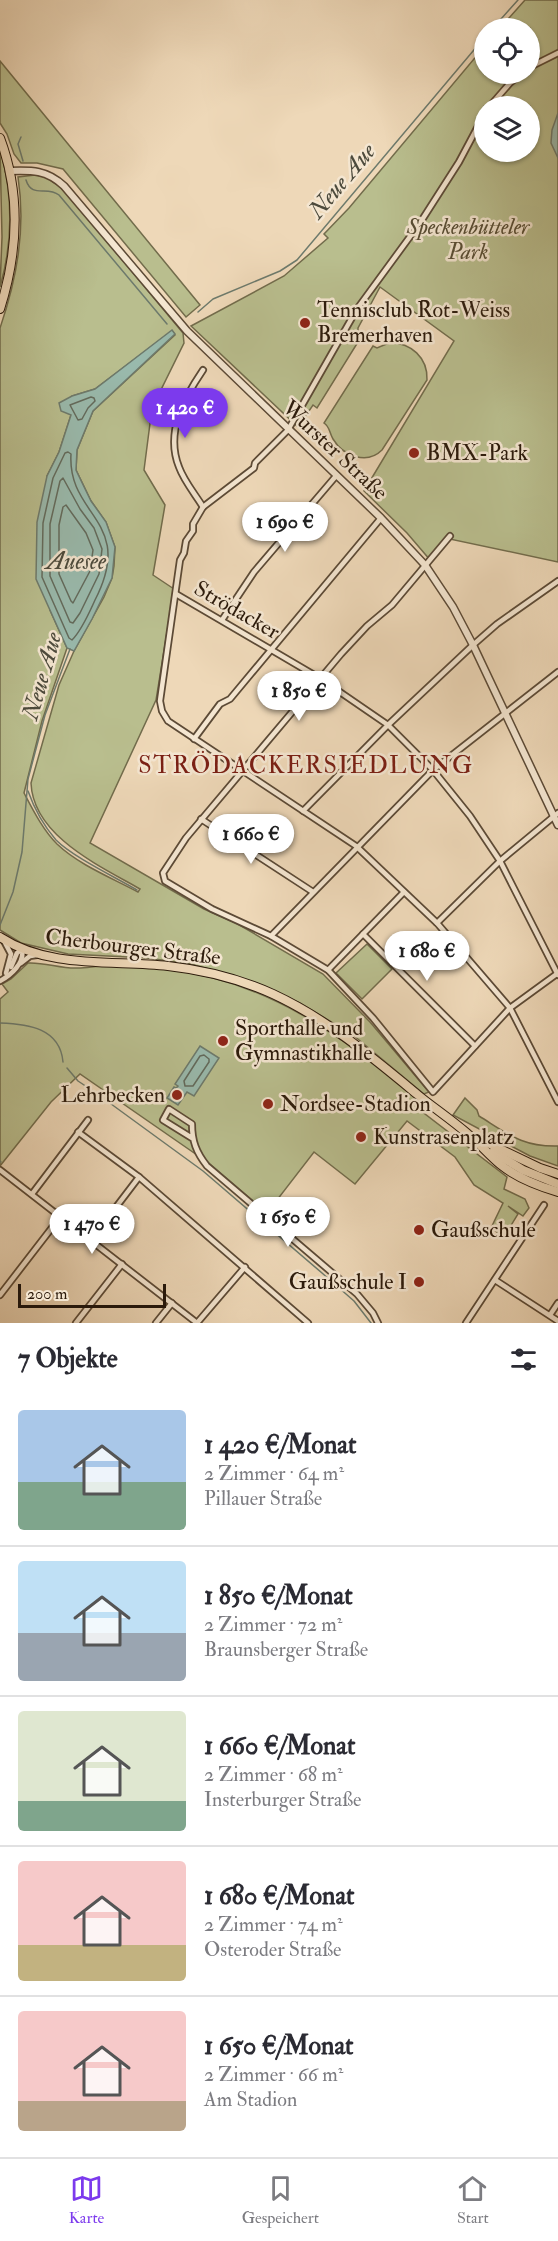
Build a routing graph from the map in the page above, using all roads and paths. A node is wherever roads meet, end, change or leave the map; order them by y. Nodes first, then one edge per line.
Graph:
1 (558, 53) edge
2 (540, 62) edge
3 (509, 84) edge
4 (498, 96) edge
5 (474, 134) edge
6 (0, 138) edge
7 (9, 171) junction
8 (0, 309) edge
9 (203, 370) dead end
10 (288, 430) junction
11 (336, 476) junction
12 (203, 507) junction
13 (381, 518) junction
14 (450, 536) dead end
15 (425, 565) junction
16 (558, 581) edge
17 (176, 594) junction
18 (222, 620) junction
19 (473, 645) junction
20 (272, 650) junction
21 (558, 672) edge
22 (321, 679) junction
23 (505, 712) junction
24 (388, 725) junction
25 (194, 740) junction
26 (433, 770) junction
27 (243, 771) junction
28 (303, 811) junction
29 (556, 814) edge
30 (201, 819) junction
31 (558, 825) edge
32 (356, 846) junction
33 (500, 861) junction
34 (313, 892) junction
35 (404, 892) junction
36 (437, 923) junction
37 (363, 934) junction
38 (271, 936) junction
39 (1, 938) edge
40 (22, 949) junction
41 (42, 955) junction
42 (15, 969) junction
43 (328, 970) junction
44 (6, 973) junction
45 (558, 974) edge
46 (0, 980) edge
47 (510, 1008) junction
48 (475, 1046) junction
49 (558, 1102) edge
50 (88, 1120) dead end
51 (78, 1132) junction
52 (468, 1134) junction
53 (192, 1138) junction
54 (0, 1170) edge
55 (558, 1174) edge
56 (139, 1177) junction
57 (558, 1184) edge
58 (558, 1192) edge
59 (32, 1194) junction
60 (544, 1205) dead end
61 (60, 1216) junction
62 (91, 1240) junction
63 (122, 1264) junction
64 (245, 1267) junction
65 (495, 1280) junction
66 (0, 1295) edge
67 (172, 1303) junction
68 (558, 1303) edge
69 (550, 1315) junction
70 (558, 1321) edge
71 (76, 1323) edge
72 (156, 1323) edge
73 (197, 1323) edge
74 (308, 1323) edge
75 (378, 1323) edge
76 (466, 1323) edge

1 - 2 street
3 - 4 street
5 - 10 street
6 - 7 main road
7 - 8 main road
7 - 10 street, Wurster Straße
9 - 12 street
10 - 11 street, Wurster Straße
10 - 12 street
11 - 13 street, Wurster Straße
11 - 18 street
12 - 17 street
13 - 15 street, Wurster Straße
13 - 20 street
14 - 15 street
15 - 19 street, Wurster Straße
15 - 22 street
16 - 19 street
17 - 18 street, Strödacker
17 - 25 street
18 - 20 street, Strödacker
19 - 23 street, Wurster Straße
19 - 24 street
20 - 22 street, Strödacker
20 - 25 street
21 - 23 street
22 - 24 street, Strödacker
22 - 27 street
23 - 26 street
23 - 29 street, Wurster Straße
24 - 26 street, Strödacker
24 - 28 street
25 - 27 street
26 - 32 street
26 - 33 street, Strödacker
27 - 28 street
27 - 30 street
28 - 32 street
29 - 31 street, Wurster Straße
29 - 33 street
30 - 34 street
30 - 38 street
32 - 34 street
32 - 35 street
33 - 36 street
33 - 45 street, Strödacker
34 - 38 street
35 - 36 street
35 - 37 street
36 - 47 street
37 - 43 street
37 - 48 street
38 - 43 street
39 - 40 main road, Cherbourger Straße
39 - 44 street
40 - 41 main road, Cherbourger Straße
40 - 42 street
40 - 44 street
41 - 42 street
41 - 52 main road, Cherbourger Straße
42 - 46 street
43 - 48 street
44 - 46 street
45 - 47 street
47 - 48 street
47 - 49 street
50 - 51 street
51 - 56 street
51 - 59 street
52 - 55 main road, Cherbourger Straße
52 - 57 main road
52 - 58 main road, Cherbourger Straße
53 - 53 street
53 - 75 street
54 - 59 street
56 - 62 street
56 - 64 street
59 - 61 street
60 - 65 street
61 - 62 street
61 - 66 street
62 - 63 street
63 - 67 street
63 - 71 street
64 - 73 street
64 - 74 street
65 - 69 street
65 - 76 street
67 - 72 street
67 - 73 street
68 - 69 street
69 - 70 street

